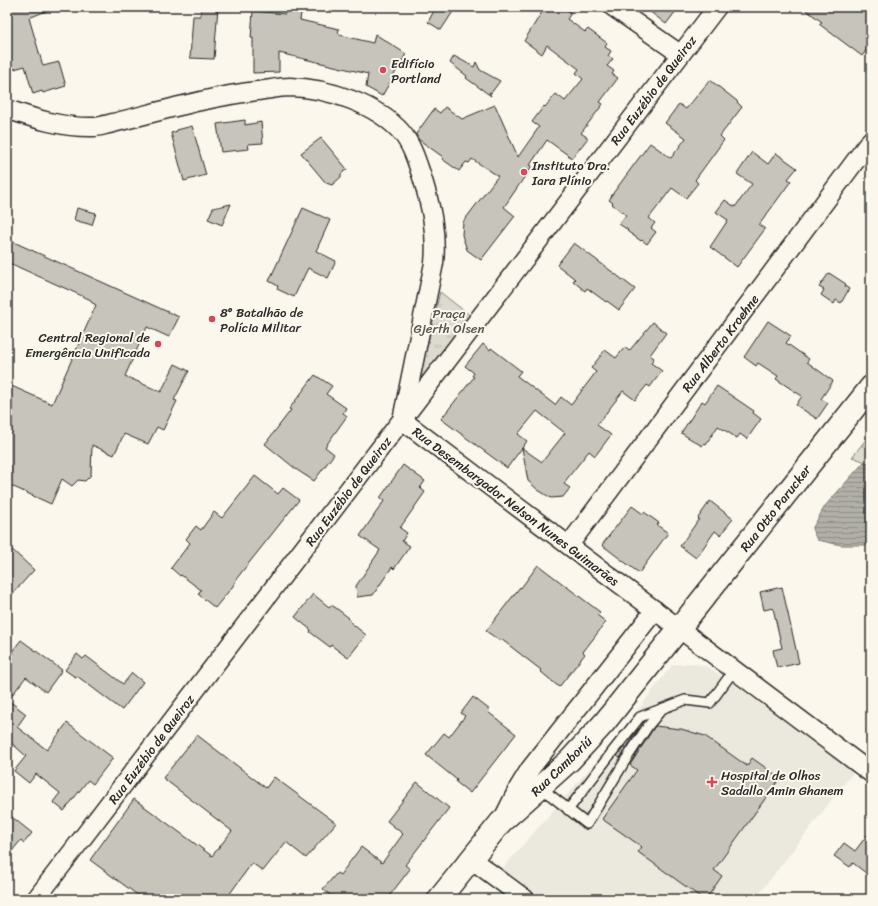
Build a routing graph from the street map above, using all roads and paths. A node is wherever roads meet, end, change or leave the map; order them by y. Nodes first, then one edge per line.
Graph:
1 (613, 7) edge
2 (717, 7) edge
3 (680, 54) junction
4 (7, 109) edge
5 (871, 140) edge
6 (871, 387) edge
7 (402, 420) junction
8 (569, 546) junction
9 (655, 610) junction
10 (680, 629) junction
11 (734, 670) junction
12 (663, 708) junction
13 (871, 773) edge
14 (540, 787) junction
15 (568, 810) junction
16 (501, 822) junction
17 (471, 859) junction
18 (36, 899) edge
19 (439, 899) edge
20 (525, 899) edge

1 - 3 street
2 - 3 street, Rua Euzébio de Queiroz
3 - 7 street, Rua Euzébio de Queiroz
4 - 7 street, Rua Desembargador Nelson Nunes Guimarães
5 - 8 street, Rua Alberto Kroehne
6 - 10 main road, Rua Otto Parucker
7 - 8 street, Rua Desembargador Nelson Nunes Guimarães
7 - 18 street, Rua Euzébio de Queiroz
8 - 9 street, Rua Desembargador Nelson Nunes Guimarães
9 - 10 street, Rua Desembargador Nelson Nunes Guimarães
9 - 16 street
10 - 11 street, Rua Desembargador Nelson Nunes Guimarães
10 - 14 main road, Rua Camboriú
11 - 12 lane
11 - 13 street, Rua Desembargador Nelson Nunes Guimarães
12 - 15 lane
12 - 15 lane
14 - 15 lane
14 - 16 main road, Rua Camboriú
16 - 17 main road, Rua Camboriú
17 - 19 main road, Rua Camboriú
17 - 20 street

